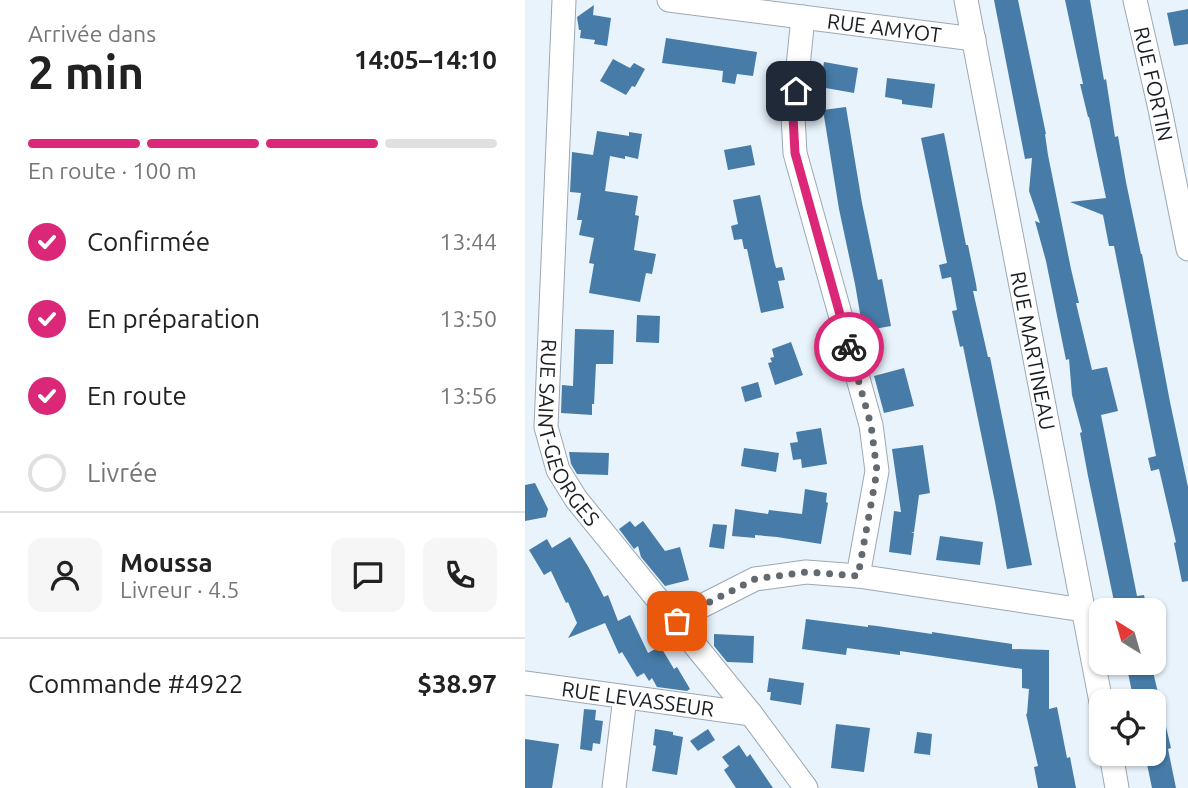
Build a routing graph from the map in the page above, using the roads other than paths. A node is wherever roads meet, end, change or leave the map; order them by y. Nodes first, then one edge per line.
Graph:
1 (564, 0) edge
2 (669, 0) edge
3 (966, 0) edge
4 (1135, 0) edge
5 (803, 17) junction
6 (974, 40) junction
7 (1188, 249) edge
8 (858, 576) junction
9 (1083, 610) junction
10 (677, 621) junction
11 (525, 683) edge
12 (1098, 689) edge
13 (625, 697) junction
14 (751, 714) junction
15 (1113, 766) edge
16 (614, 788) edge
17 (806, 788) edge
18 (1117, 788) edge

1 - 10 street, RUE SAINT-GEORGES
2 - 5 street, RUE AMYOT
3 - 6 street, RUE MARTINEAU
4 - 7 street, RUE FORTIN
5 - 6 street, RUE AMYOT
5 - 8 street
6 - 9 street, RUE MARTINEAU
8 - 9 street
8 - 10 street
9 - 12 street, RUE MARTINEAU
10 - 14 street, RUE SAINT-GEORGES
11 - 13 street, RUE LEVASSEUR
13 - 14 street, RUE LEVASSEUR
13 - 16 street
14 - 17 street, RUE SAINT-GEORGES
15 - 18 street

